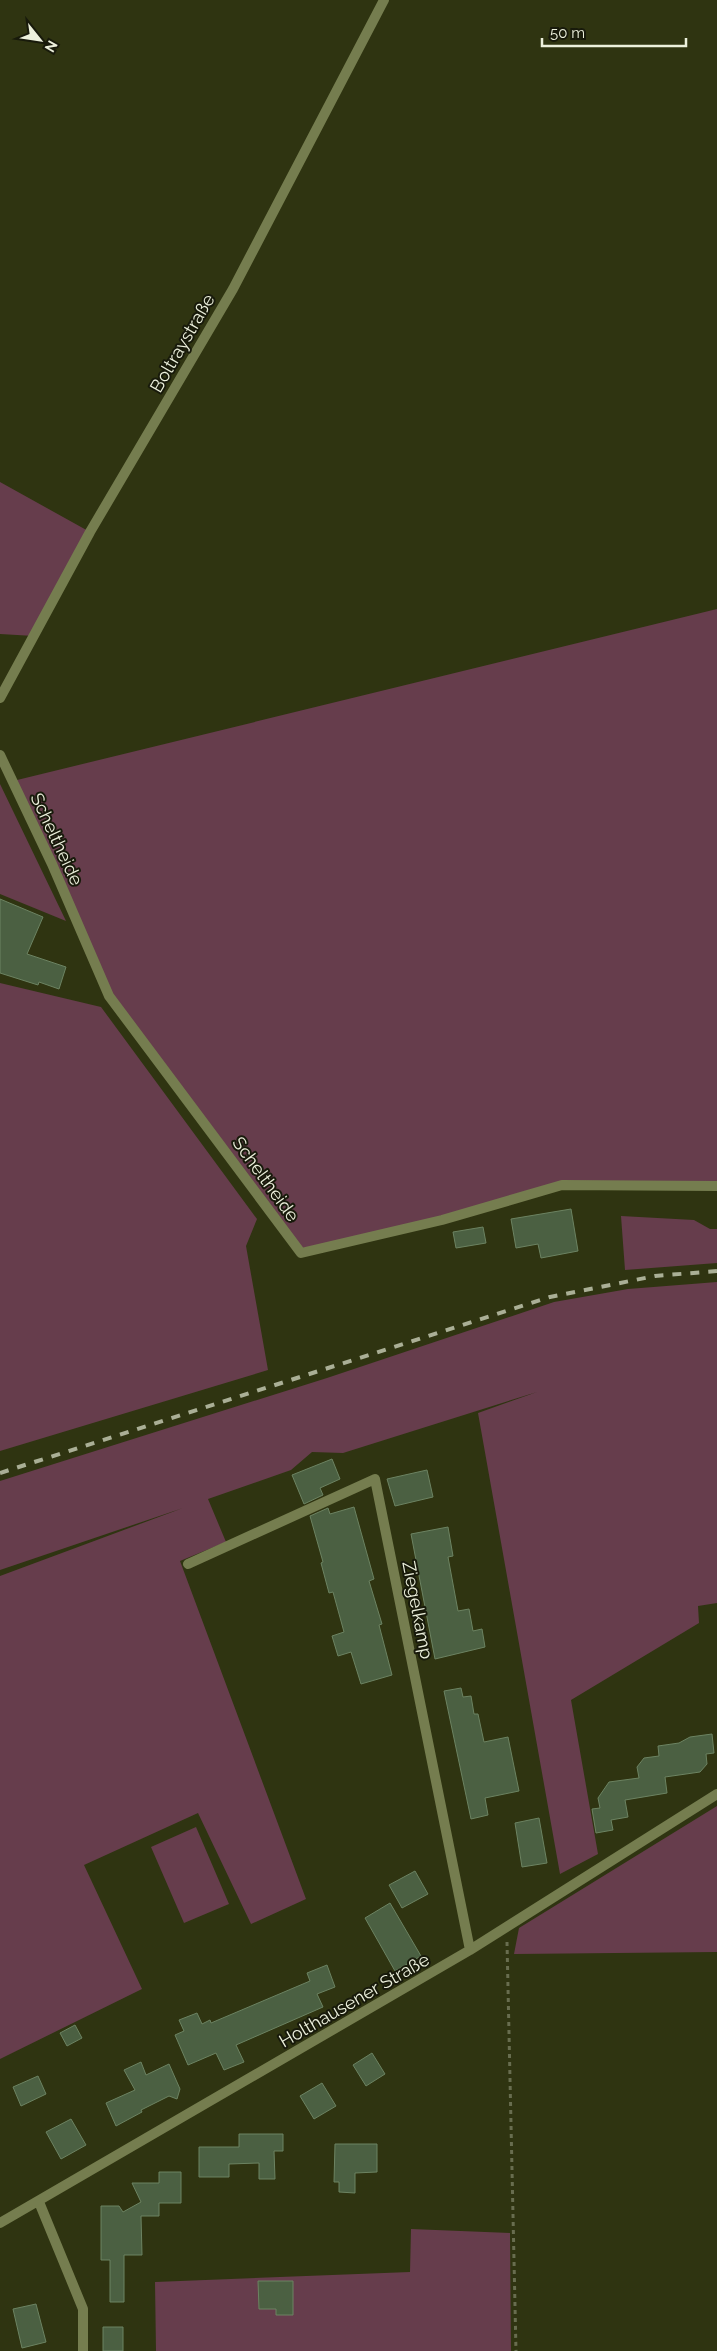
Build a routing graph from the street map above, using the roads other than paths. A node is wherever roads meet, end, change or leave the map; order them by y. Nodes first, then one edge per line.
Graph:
1 (384, 0) edge
2 (0, 698) edge
3 (0, 755) edge
4 (717, 1186) edge
5 (188, 1564) dead end
6 (717, 1794) edge
7 (470, 1950) junction
8 (40, 2202) junction
9 (0, 2223) edge
10 (83, 2351) edge

1 - 2 street, Boltraystraße
3 - 4 street, Scheltheide
5 - 7 street, Ziegelkamp
6 - 7 street, Holthausener Straße
7 - 8 street, Holthausener Straße
8 - 9 street, Holthausener Straße
8 - 10 street

